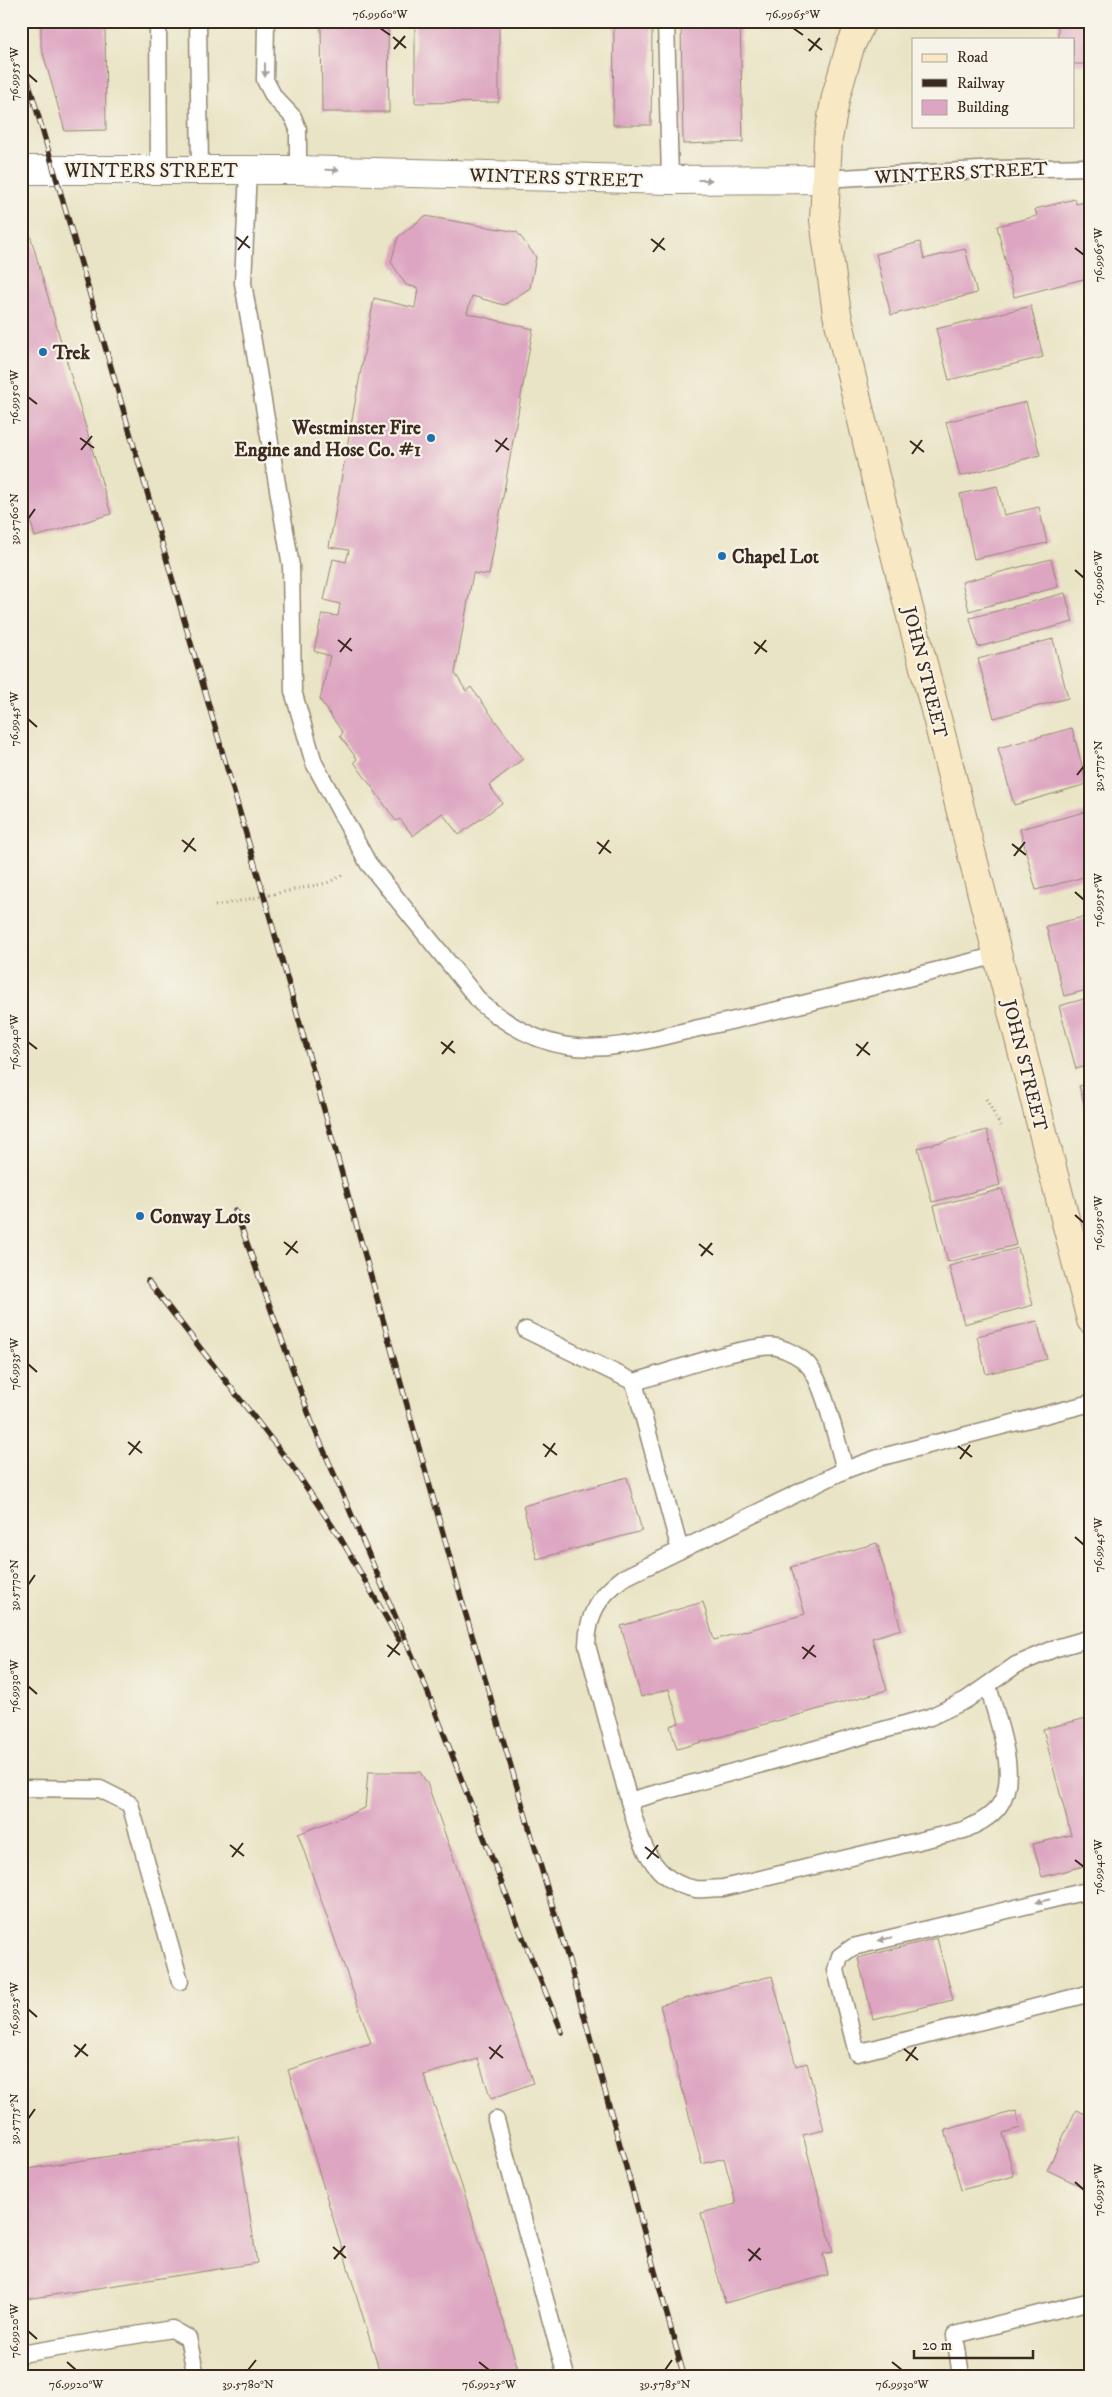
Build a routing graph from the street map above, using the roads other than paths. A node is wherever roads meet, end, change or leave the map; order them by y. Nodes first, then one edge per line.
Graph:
1 (158, 21) edge
2 (266, 21) edge
3 (666, 21) edge
4 (862, 21) edge
5 (198, 22) edge
6 (1091, 167) edge
7 (160, 168) junction
8 (21, 170) edge
9 (200, 170) junction
10 (248, 170) junction
11 (298, 170) junction
12 (824, 179) junction
13 (670, 180) junction
14 (998, 955) junction
15 (1091, 1319) edge
16 (526, 1330) dead end
17 (634, 1382) junction
18 (1091, 1403) edge
19 (845, 1470) junction
20 (680, 1550) junction
21 (1091, 1638) edge
22 (988, 1685) junction
23 (21, 1788) edge
24 (629, 1801) junction
25 (1091, 1890) edge
26 (180, 1981) dead end
27 (1091, 1993) edge
28 (496, 2120) dead end
29 (1091, 2301) edge
30 (21, 2354) edge
31 (196, 2376) edge
32 (566, 2376) edge
33 (961, 2376) edge

1 - 7 lane
2 -> 11 lane
3 - 13 lane
4 - 12 street, JOHN STREET
5 - 9 lane
6 - 12 lane, WINTERS STREET
7 - 8 street, WINTERS STREET
7 - 9 street, WINTERS STREET
9 - 10 street, WINTERS STREET
10 - 11 street, WINTERS STREET
10 - 14 lane
11 -> 13 street, WINTERS STREET
13 -> 12 street, WINTERS STREET
12 - 14 street, JOHN STREET
14 - 15 street, JOHN STREET
16 - 17 lane
17 - 19 lane
17 - 20 lane
18 - 19 lane
19 - 20 lane
20 - 24 lane
21 - 22 lane
22 - 24 lane
22 - 24 lane
23 - 26 lane
25 -> 27 lane
28 - 32 lane
29 - 33 lane
30 - 31 lane

